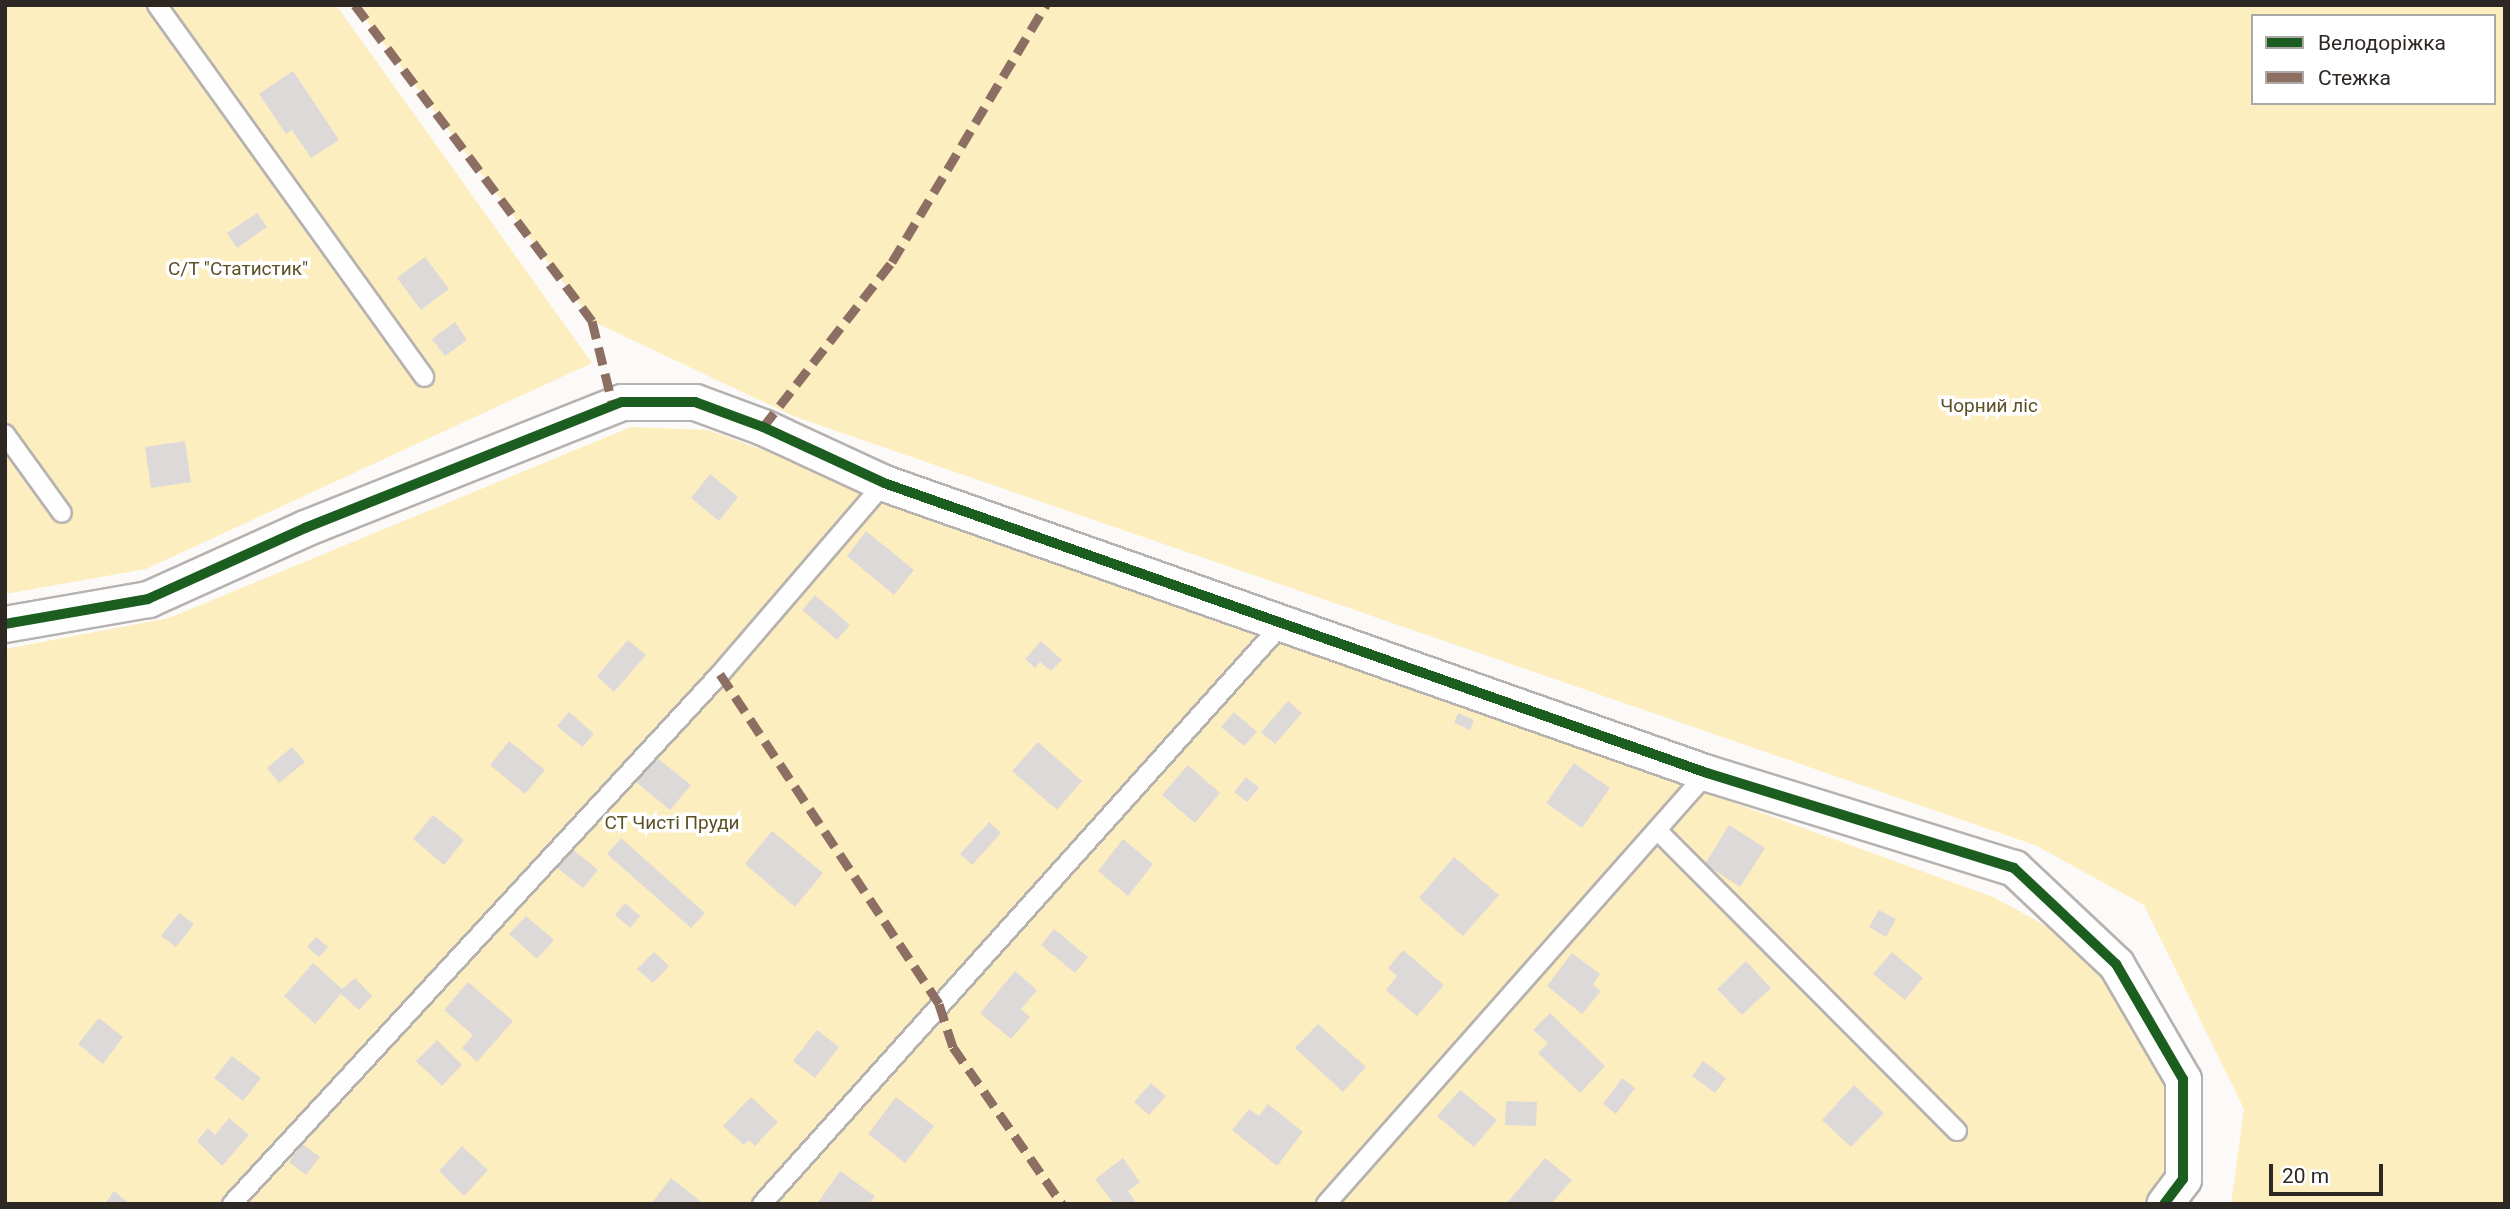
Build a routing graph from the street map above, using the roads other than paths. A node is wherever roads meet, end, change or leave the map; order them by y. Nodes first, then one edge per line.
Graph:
1 (156, 5) edge
2 (424, 377) dead end
3 (5, 434) edge
4 (884, 483) junction
5 (62, 513) dead end
6 (5, 624) edge
7 (1282, 624) junction
8 (1707, 773) junction
9 (1657, 830) junction
10 (1957, 1131) dead end
11 (232, 1204) edge
12 (762, 1204) edge
13 (1326, 1204) edge
14 (2164, 1204) edge

1 - 2 lane
3 - 5 lane
4 - 6 street
4 - 7 street
4 - 11 lane
7 - 8 street
7 - 12 lane
8 - 9 lane
8 - 14 street
9 - 10 lane
9 - 13 lane

